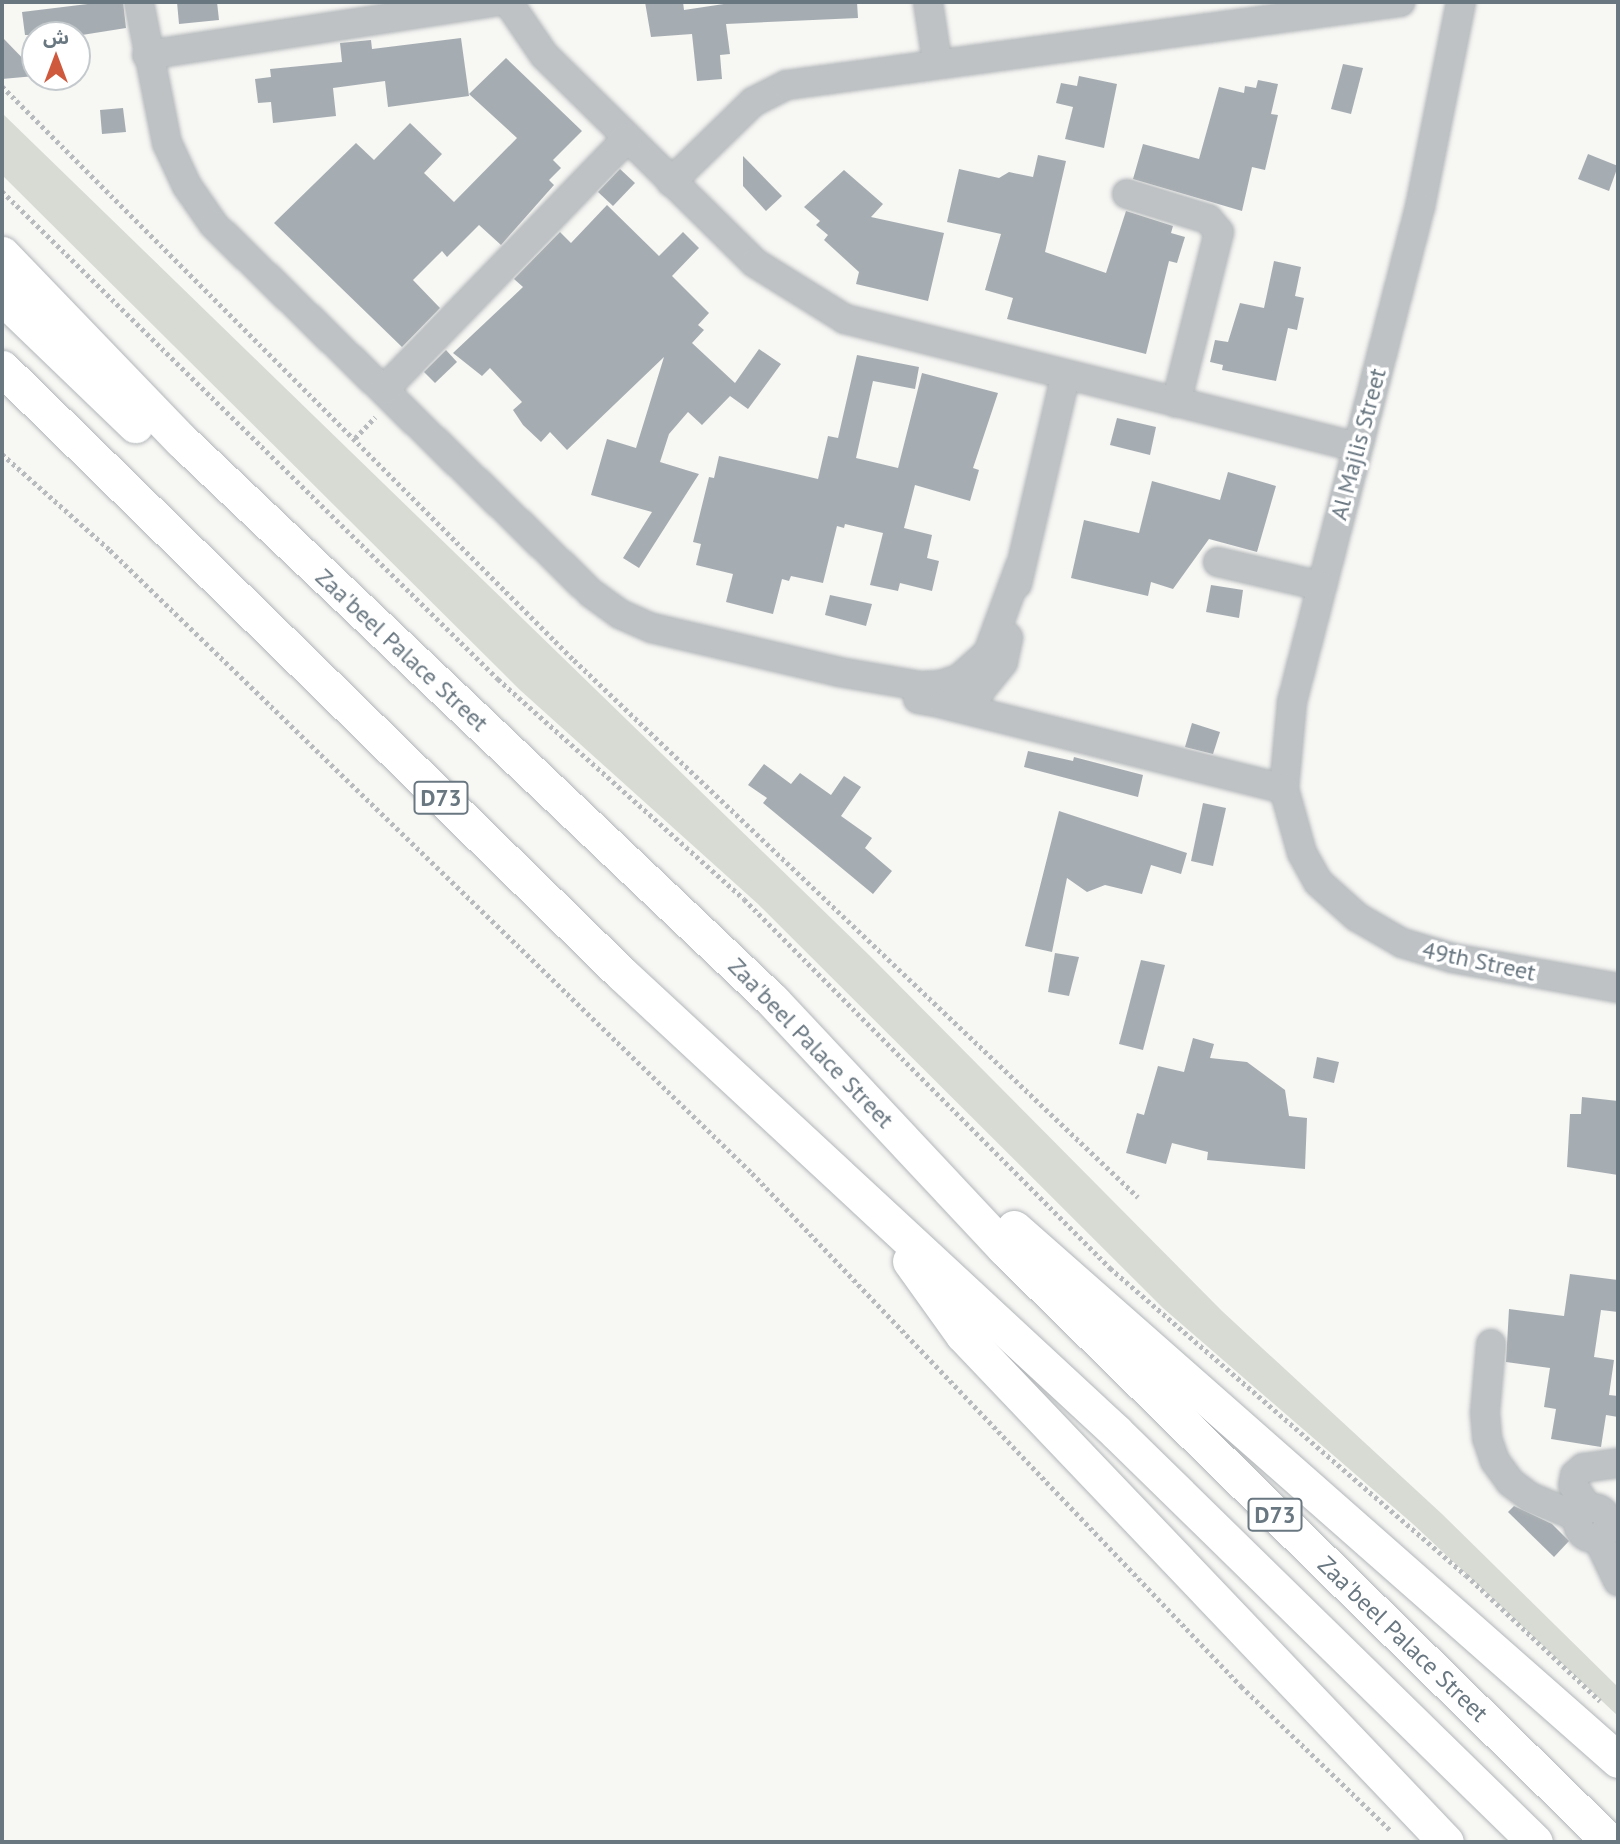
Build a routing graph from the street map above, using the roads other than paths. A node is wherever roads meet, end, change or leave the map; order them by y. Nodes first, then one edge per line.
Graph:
1 (139, 2) edge
2 (495, 2) edge
3 (509, 2) edge
4 (928, 2) edge
5 (1400, 2) edge
6 (1461, 2) edge
7 (147, 55) junction
8 (937, 61) junction
9 (627, 138) junction
10 (671, 182) junction
11 (1127, 194) dead end
12 (2, 254) edge
13 (2, 297) edge
14 (2, 368) edge
15 (1065, 377) junction
16 (384, 390) junction
17 (2, 393) edge
18 (1176, 403) junction
19 (41, 410) junction
20 (181, 440) junction
21 (1357, 447) junction
22 (1218, 562) dead end
23 (1020, 566) junction
24 (1321, 586) junction
25 (839, 672) junction
26 (941, 703) junction
27 (1284, 789) junction
28 (1318, 882) joint
29 (1618, 988) edge
30 (945, 1183) junction
31 (887, 1222) junction
32 (1491, 1344) dead end
33 (1618, 1463) edge
34 (1588, 1521) junction
35 (1618, 1581) edge
36 (1618, 1760) edge
37 (1446, 1842) edge
38 (1535, 1842) edge
39 (1610, 1842) edge

1 - 7 street
2 - 7 street
3 - 9 street
4 - 8 street
5 - 8 street
6 - 21 street, Al Majlis Street
7 - 16 street
8 - 10 street
9 - 10 street
9 - 16 street
10 - 15 street
11 - 18 street
12 - 20 main road, Zaa'beel Palace Street
13 - 20 main road
14 - 19 main road, D73
15 - 18 street
15 - 23 street
16 - 25 street
17 - 19 main road
18 - 21 street
19 - 31 main road, D73
20 - 30 main road, Zaa'beel Palace Street / D73
21 - 24 street, Al Majlis Street
22 - 24 street
23 - 25 street
23 - 26 street
24 - 27 street, Al Majlis Street
25 - 26 street
26 - 27 street
27 - 28 street, Al Majlis Street
28 - 29 street, 49th Street
30 - 36 main road
30 - 39 main road, Zaa'beel Palace Street / D73
31 - 37 main road
31 - 38 main road, D73
32 - 34 street
33 - 34 street
34 - 35 street

